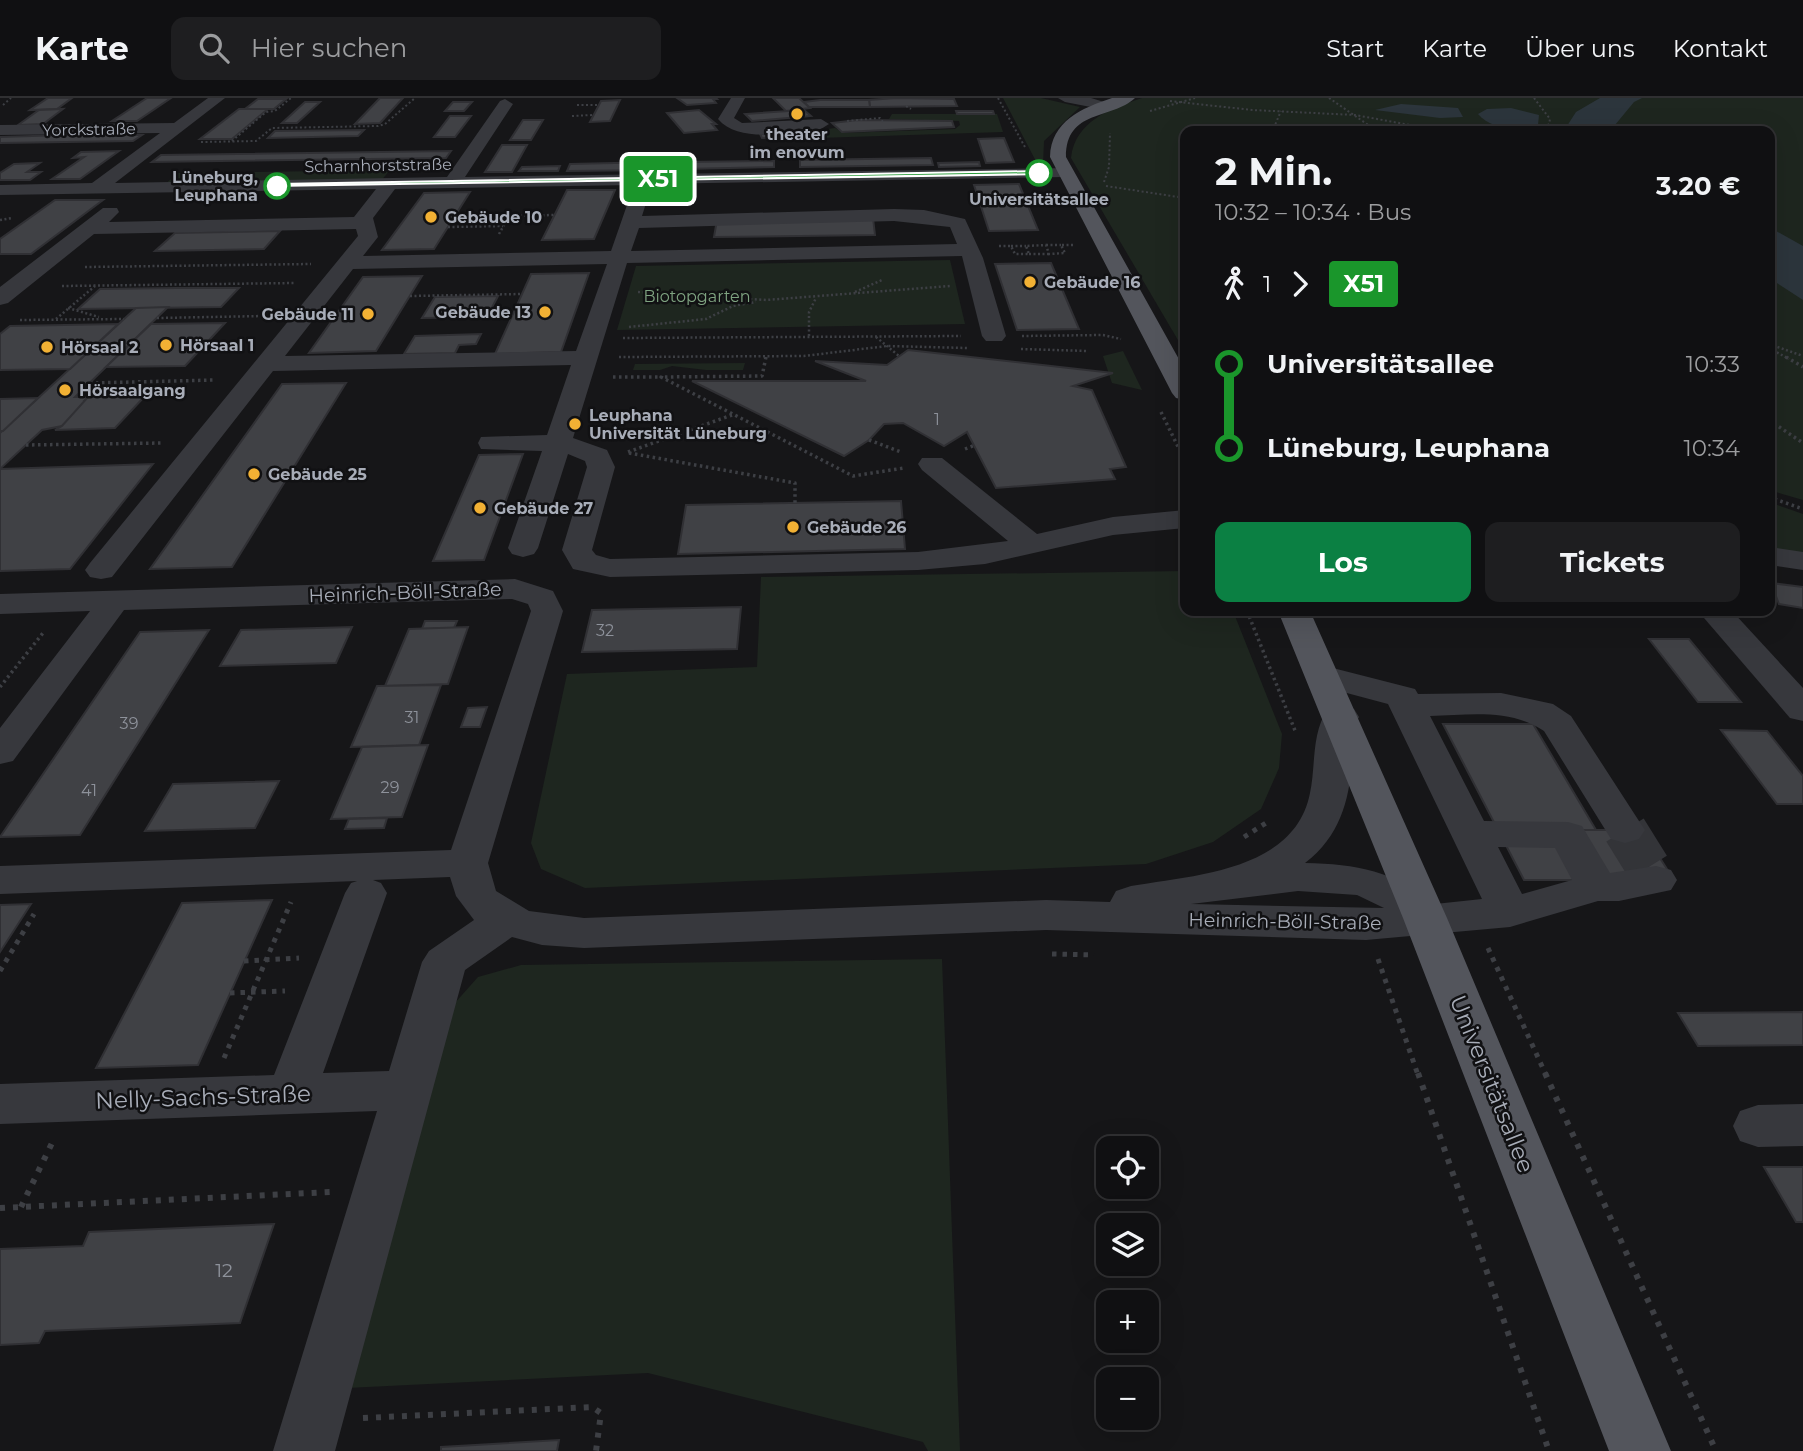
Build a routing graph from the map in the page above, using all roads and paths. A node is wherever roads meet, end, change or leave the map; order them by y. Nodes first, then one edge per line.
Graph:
1 (218, 98) edge
2 (291, 98) edge
3 (415, 98) edge
4 (738, 98) edge
5 (998, 98) edge
6 (1065, 98) edge
7 (1195, 98) edge
8 (1329, 98) edge
9 (1534, 98) edge
10 (400, 101) dead end
11 (409, 101) junction
12 (1111, 101) edge
13 (1170, 101) dead end
14 (1180, 103) junction
15 (505, 104) dead end
16 (577, 105) dead end
17 (598, 105) dead end
18 (906, 106) dead end
19 (393, 109) dead end
20 (402, 109) junction
21 (911, 110) dead end
22 (1281, 111) junction
23 (1144, 113) dead end
24 (593, 115) dead end
25 (1355, 115) junction
26 (572, 116) dead end
27 (384, 118) dead end
28 (392, 118) junction
29 (883, 122) dead end
30 (821, 124) joint
31 (1273, 126) edge
32 (1370, 126) edge
33 (1414, 126) edge
34 (1546, 126) edge
35 (343, 127) junction
36 (177, 128) junction
37 (300, 128) junction
38 (0, 130) edge
39 (340, 130) dead end
40 (1111, 130) dead end
41 (296, 131) dead end
42 (231, 142) junction
43 (156, 143) junction
44 (1031, 157) dead end
45 (465, 163) junction
46 (438, 164) dead end
47 (122, 168) junction
48 (149, 168) dead end
49 (1065, 172) junction
50 (645, 179) junction
51 (452, 183) junction
52 (388, 184) junction
53 (94, 189) junction
54 (0, 190) edge
55 (1180, 197) edge
56 (951, 198) dead end
57 (126, 200) dead end
58 (554, 215) dead end
59 (631, 222) junction
60 (365, 223) junction
61 (958, 223) junction
62 (501, 226) junction
63 (90, 228) junction
64 (448, 228) dead end
65 (1061, 245) junction
66 (1078, 245) dead end
67 (1011, 246) junction
68 (1026, 246) junction
69 (1046, 246) junction
70 (967, 248) junction
71 (1029, 254) junction
72 (1049, 254) junction
73 (619, 258) junction
74 (486, 260) junction
75 (347, 263) junction
76 (39, 268) junction
77 (0, 269) edge
78 (331, 282) junction
79 (96, 285) junction
80 (981, 286) junction
81 (609, 289) junction
82 (8, 292) edge
83 (522, 294) dead end
84 (410, 296) dead end
85 (816, 298) junction
86 (766, 300) junction
87 (68, 309) junction
88 (304, 316) junction
89 (157, 318) dead end
90 (111, 319) junction
91 (124, 319) dead end
92 (14, 320) dead end
93 (55, 320) junction
94 (809, 336) junction
95 (867, 336) dead end
96 (875, 336) dead end
97 (1002, 343) joint
98 (887, 346) junction
99 (969, 348) dead end
100 (1775, 348) edge
101 (589, 350) junction
102 (1775, 350) edge
103 (1087, 351) dead end
104 (899, 356) dead end
105 (1803, 356) edge
106 (766, 357) junction
107 (1803, 367) edge
108 (260, 371) junction
109 (661, 377) junction
110 (90, 383) dead end
111 (1180, 384) edge
112 (733, 415) junction
113 (1775, 423) edge
114 (203, 443) junction
115 (491, 443) dead end
116 (559, 443) junction
117 (1803, 443) edge
118 (26, 445) dead end
119 (932, 464) joint
120 (1775, 499) edge
121 (795, 503) dead end
122 (1803, 509) edge
123 (1180, 519) edge
124 (1033, 546) junction
125 (523, 548) dead end
126 (1775, 557) edge
127 (1803, 561) edge
128 (584, 562) junction
129 (108, 585) junction
130 (542, 598) junction
131 (68, 602) junction
132 (0, 604) edge
133 (1249, 616) edge
134 (1296, 616) edge
135 (1718, 616) edge
136 (1325, 677) junction
137 (0, 687) edge
138 (1406, 705) junction
139 (1803, 710) edge
140 (1342, 718) junction
141 (1297, 734) dead end
142 (0, 753) edge
143 (1625, 830) tunnel mouth
144 (1472, 834) junction
145 (467, 863) junction
146 (305, 869) junction
147 (57, 877) junction
148 (0, 880) edge
149 (1656, 880) dead end
150 (1241, 883) junction
151 (1597, 887) junction
152 (366, 893) dead end
153 (1046, 915) junction
154 (1470, 916) junction
155 (505, 920) junction
156 (1378, 959) dead end
157 (266, 960) junction
158 (244, 961) dead end
159 (0, 971) edge
160 (336, 973) junction
161 (252, 992) junction
162 (230, 993) dead end
163 (406, 1090) junction
164 (291, 1094) junction
165 (207, 1097) junction
166 (72, 1102) junction
167 (0, 1104) edge
168 (379, 1190) junction
169 (21, 1207) junction
170 (0, 1208) edge
171 (309, 1436) edge
172 (596, 1451) edge
173 (1549, 1451) edge
174 (1640, 1451) edge
175 (1716, 1451) edge

1 - 36 street
2 - 42 path
3 - 11 path
4 - 30 street
5 - 44 path
6 - 12 street
7 - 14 path
8 - 25 path
9 - 34 path
10 - 11 path
11 - 20 path
12 - 49 main road
13 - 14 path
14 - 22 path
14 - 23 path
15 - 45 street
16 - 17 path
18 - 21 path
19 - 20 path
20 - 28 path
22 - 25 path
22 - 31 path
24 - 26 path
25 - 32 path
25 - 33 path
27 - 28 path
28 - 35 path
29 - 30 path
35 - 37 path
35 - 39 path
36 - 38 street, Yorckstraße
36 - 43 street
37 - 41 path
37 - 42 path
40 - 55 path
42 - 43 path
43 - 47 street
45 - 46 street, Scharnhorststraße
45 - 51 street
47 - 48 street
47 - 53 street
49 - 50 street, Scharnhorststraße
49 - 111 main road
50 - 51 street, Scharnhorststraße
50 - 59 street
51 - 52 street, Scharnhorststraße
52 - 53 street, Scharnhorststraße
52 - 60 street
53 - 54 street, Scharnhorststraße
56 - 61 street
57 - 63 street
58 - 62 path
59 - 61 street
59 - 73 street
60 - 63 street
60 - 75 street
61 - 70 street
62 - 64 path
62 - 74 path
63 - 76 street
65 - 66 path
65 - 69 path
65 - 72 path
67 - 68 path
67 - 70 path
67 - 71 path
68 - 69 path
68 - 71 path
69 - 72 path
70 - 73 street
70 - 80 street
71 - 72 path
73 - 74 street
73 - 81 street
74 - 75 street
75 - 76 path
75 - 78 street
76 - 77 street
76 - 82 street
78 - 79 path
78 - 88 street
79 - 82 path
79 - 87 path
80 - 85 path
80 - 97 street
81 - 86 path
81 - 101 street
83 - 84 path
85 - 86 path
85 - 94 path
86 - 101 path
87 - 90 path
87 - 93 path
88 - 89 path
88 - 108 street
90 - 91 path
90 - 93 path
92 - 93 path
94 - 95 path
94 - 101 path
96 - 98 path
97 - 103 path
98 - 99 path
98 - 104 path
98 - 106 path
100 - 105 path
101 - 106 path
101 - 108 street
101 - 109 path
101 - 116 street
102 - 107 path
106 - 109 path
108 - 110 path
108 - 114 street
109 - 112 path
112 - 119 path
112 - 121 path
113 - 117 path
114 - 118 path
114 - 129 street
115 - 116 street
116 - 125 street
116 - 128 street
119 - 124 street
120 - 122 path
123 - 124 street
124 - 128 street
126 - 127 street
128 - 130 street
129 - 130 street, Heinrich-Böll-Straße
129 - 131 street, Heinrich-Böll-Straße
129 - 142 street
130 - 145 street
131 - 132 street, Heinrich-Böll-Straße
131 - 137 path
133 - 141 path
134 - 136 main road, Universitätsallee
135 - 139 street
136 - 138 street
136 - 140 main road, Universitätsallee
138 - 143 street
138 - 144 street
140 - 150 street
140 - 154 main road, Universitätsallee
144 - 151 street
144 - 154 street
145 - 146 street
145 - 155 street, Heinrich-Böll-Straße
146 - 147 street
146 - 157 path
147 - 148 street
147 - 159 path
149 - 151 street
150 - 153 street, Heinrich-Böll-Straße
150 - 154 street, Heinrich-Böll-Straße
151 - 154 street
152 - 160 street
153 - 154 street, Heinrich-Böll-Straße
153 - 155 street, Heinrich-Böll-Straße
154 - 174 main road, Universitätsallee
154 - 175 path
155 - 163 street
156 - 173 path
157 - 158 path
157 - 160 path
157 - 161 path
160 - 161 path
160 - 164 street
161 - 162 path
161 - 165 path
163 - 164 street, Nelly-Sachs-Straße
163 - 168 street
164 - 165 street, Nelly-Sachs-Straße
165 - 166 street, Nelly-Sachs-Straße
166 - 167 street, Nelly-Sachs-Straße
166 - 169 path
168 - 169 path
168 - 171 street
169 - 170 path
171 - 172 path

